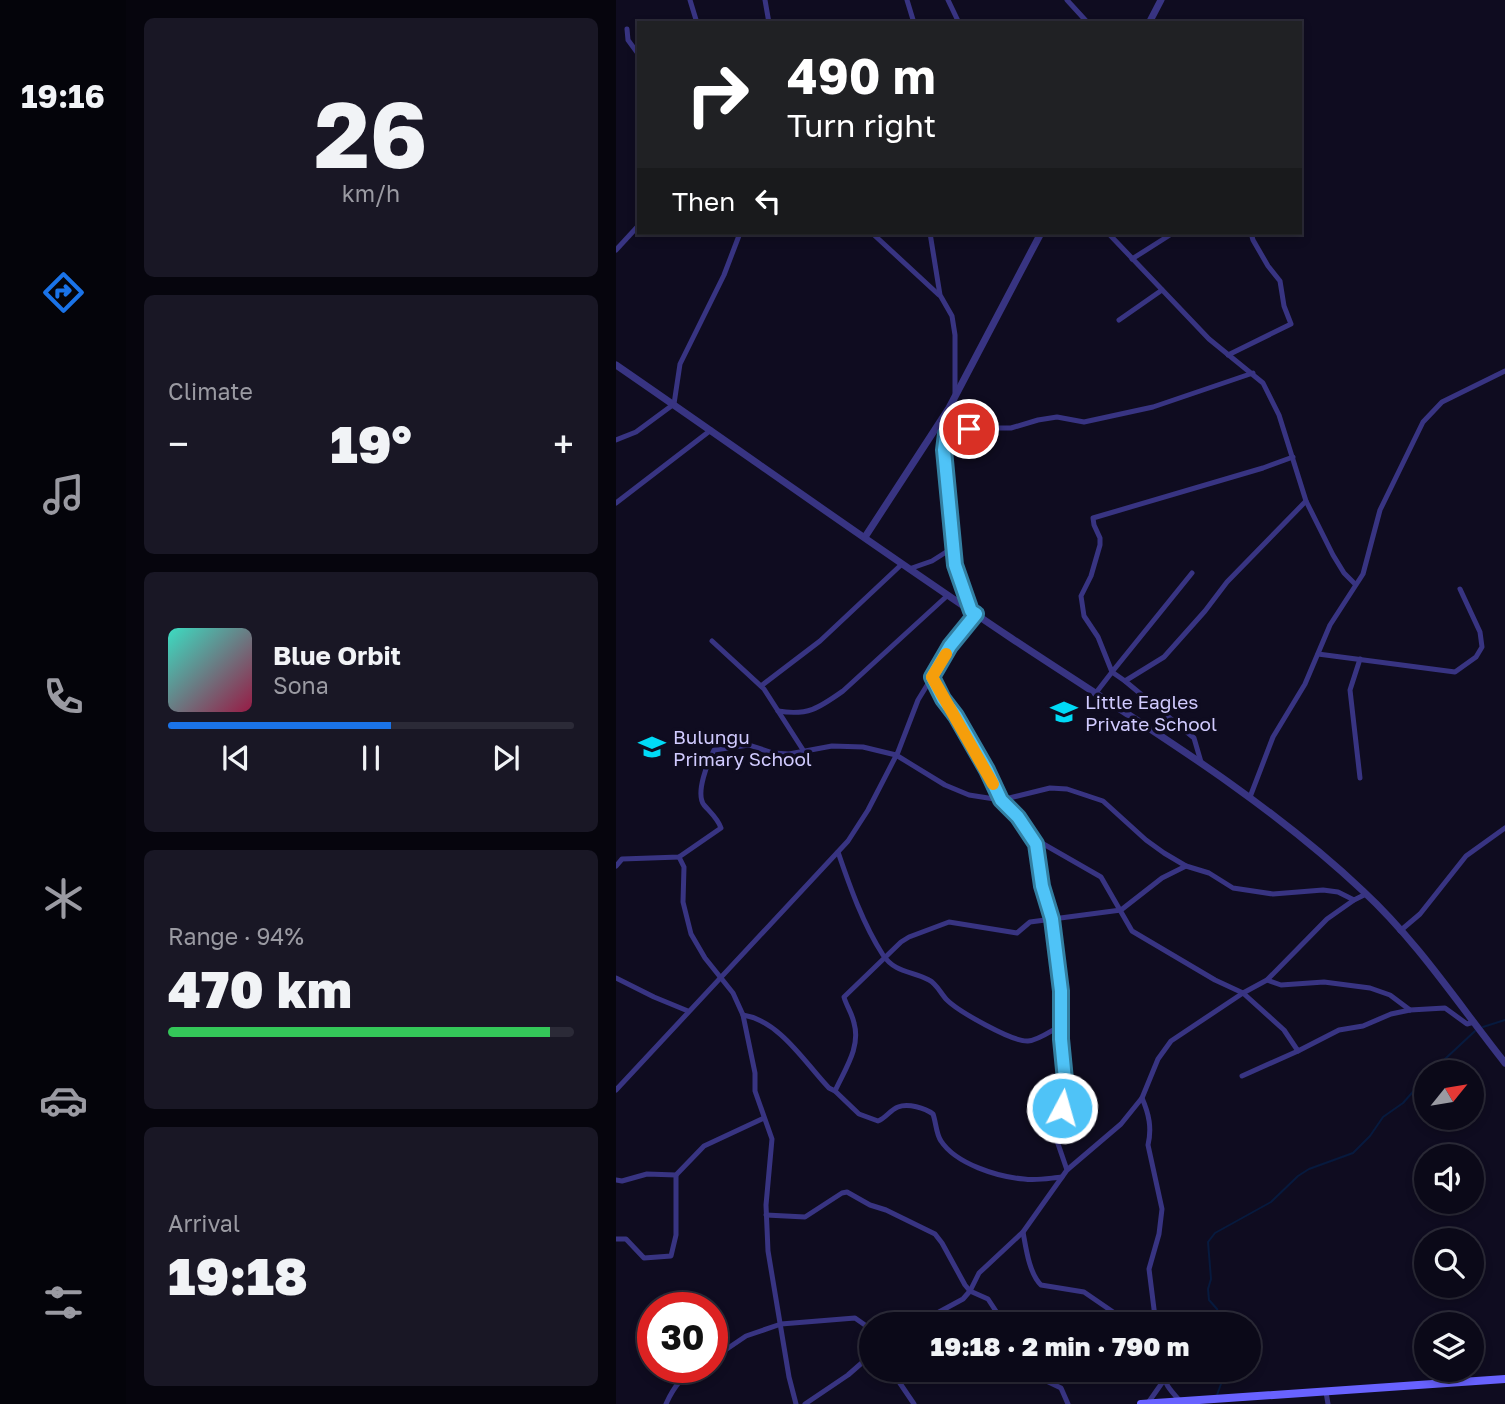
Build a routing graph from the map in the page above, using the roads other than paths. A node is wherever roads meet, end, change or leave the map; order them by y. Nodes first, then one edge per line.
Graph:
1 (690, 0) edge
2 (765, 0) edge
3 (907, 0) edge
4 (948, 0) edge
5 (1067, 0) edge
6 (1161, 0) edge
7 (697, 21) edge
8 (769, 21) edge
9 (913, 21) edge
10 (958, 21) edge
11 (1086, 21) edge
12 (1150, 21) edge
13 (627, 29) dead end
14 (637, 52) edge
15 (637, 227) edge
16 (739, 235) edge
17 (874, 235) edge
18 (930, 235) edge
19 (1040, 235) edge
20 (1110, 235) edge
21 (1170, 235) edge
22 (1252, 235) edge
23 (616, 250) edge
24 (1132, 259) junction
25 (1162, 290) junction
26 (940, 295) junction
27 (1119, 320) dead end
28 (1228, 355) junction
29 (616, 365) edge
30 (1505, 371) edge
31 (1253, 373) junction
32 (955, 397) junction
33 (674, 404) junction
34 (949, 408) junction
35 (711, 430) junction
36 (946, 434) junction
37 (616, 440) edge
38 (1293, 457) junction
39 (1306, 501) junction
40 (616, 503) edge
41 (865, 537) junction
42 (954, 547) junction
43 (905, 567) junction
44 (1192, 573) dead end
45 (1355, 584) junction
46 (1460, 589) dead end
47 (948, 595) junction
48 (974, 612) junction
49 (712, 641) dead end
50 (1318, 654) junction
51 (1360, 659) junction
52 (1112, 672) junction
53 (932, 677) junction
54 (1125, 681) junction
55 (761, 687) junction
56 (1095, 694) junction
57 (778, 711) junction
58 (805, 752) junction
59 (897, 755) junction
60 (1202, 762) junction
61 (1360, 778) dead end
62 (1250, 797) junction
63 (1001, 800) junction
64 (1505, 828) edge
65 (1033, 838) junction
66 (838, 852) junction
67 (679, 857) junction
68 (616, 866) edge
69 (1186, 866) junction
70 (1366, 894) junction
71 (1354, 900) junction
72 (1121, 910) junction
73 (1052, 919) junction
74 (1400, 931) junction
75 (884, 957) junction
76 (616, 978) edge
77 (720, 980) junction
78 (1267, 980) junction
79 (1243, 993) junction
80 (1410, 1010) junction
81 (688, 1011) junction
82 (743, 1015) junction
83 (1475, 1024) junction
84 (1062, 1025) junction
85 (1298, 1051) junction
86 (1505, 1062) edge
87 (1242, 1076) dead end
88 (616, 1090) edge
89 (835, 1091) junction
90 (1142, 1098) junction
91 (764, 1118) junction
92 (1067, 1170) junction
93 (676, 1175) junction
94 (1062, 1177) junction
95 (616, 1180) edge
96 (766, 1215) junction
97 (1023, 1232) junction
98 (616, 1239) edge
99 (970, 1291) junction
100 (941, 1312) edge
101 (996, 1312) edge
102 (1113, 1312) edge
103 (1154, 1312) edge
104 (859, 1321) edge
105 (781, 1324) junction
106 (728, 1348) edge
107 (859, 1365) edge
108 (1505, 1379) edge
109 (899, 1382) edge
110 (1048, 1382) edge
111 (1163, 1382) edge
112 (1166, 1382) edge
113 (678, 1383) edge
114 (1326, 1392) junction
115 (1180, 1401) junction
116 (666, 1404) edge
117 (796, 1404) edge
118 (805, 1404) edge
119 (914, 1404) edge
120 (1068, 1404) edge
121 (1141, 1404) edge
122 (1147, 1404) edge
123 (1328, 1404) edge

1 - 7 street
2 - 8 street
3 - 9 street
4 - 10 street
5 - 11 street
6 - 12 street
13 - 14 street
15 - 23 street
16 - 33 street
17 - 26 street
18 - 26 street
19 - 32 street
20 - 24 street
21 - 24 street
22 - 28 street
24 - 25 street
25 - 27 street
25 - 28 street
26 - 32 street
28 - 31 street
29 - 33 street
30 - 45 street
31 - 36 street
31 - 38 street
32 - 34 street
33 - 35 street
33 - 37 street
34 - 36 street
34 - 41 street
35 - 40 street
35 - 41 street
36 - 42 street
38 - 39 street
38 - 52 street
39 - 45 street
39 - 54 street
41 - 43 street
42 - 43 street
42 - 48 street
43 - 47 street
43 - 55 street
44 - 52 street
45 - 50 street
46 - 51 street
47 - 48 street
47 - 57 street
48 - 53 street
48 - 56 street
49 - 55 street
50 - 51 street
50 - 62 street
51 - 61 street
52 - 54 street
52 - 56 street
53 - 59 street
53 - 63 street
54 - 60 street
55 - 57 street
56 - 60 street
57 - 58 street
58 - 59 street
58 - 67 street
59 - 63 street
59 - 66 street
60 - 62 street
62 - 70 street
63 - 65 street
63 - 69 street
64 - 74 street
65 - 72 street
65 - 73 street
66 - 75 street
66 - 77 street
67 - 68 street
67 - 77 street
69 - 71 street
69 - 72 street
70 - 71 street
70 - 74 street
71 - 78 street
72 - 73 street
72 - 79 street
73 - 75 street
73 - 84 street
74 - 83 street
75 - 84 street
75 - 89 street
76 - 81 street
77 - 81 street
77 - 82 street
78 - 79 street
78 - 80 street
79 - 85 street
79 - 90 street
80 - 83 street
80 - 85 street
81 - 88 street
82 - 89 street
82 - 91 street
83 - 86 street
84 - 92 street
85 - 87 street
89 - 94 street
90 - 92 street
90 - 103 street
91 - 93 street
91 - 96 street
92 - 94 street
93 - 95 street
93 - 98 street
94 - 97 street
96 - 99 street
96 - 105 street
97 - 99 street
97 - 102 street
99 - 100 street
99 - 101 street
104 - 105 street
105 - 106 street
105 - 117 street
107 - 118 street
108 - 114 main road
109 - 119 street
110 - 120 street
111 - 122 street
112 - 115 street
113 - 116 street
114 - 115 main road
114 - 123 street
115 - 122 main road
121 - 122 main road

